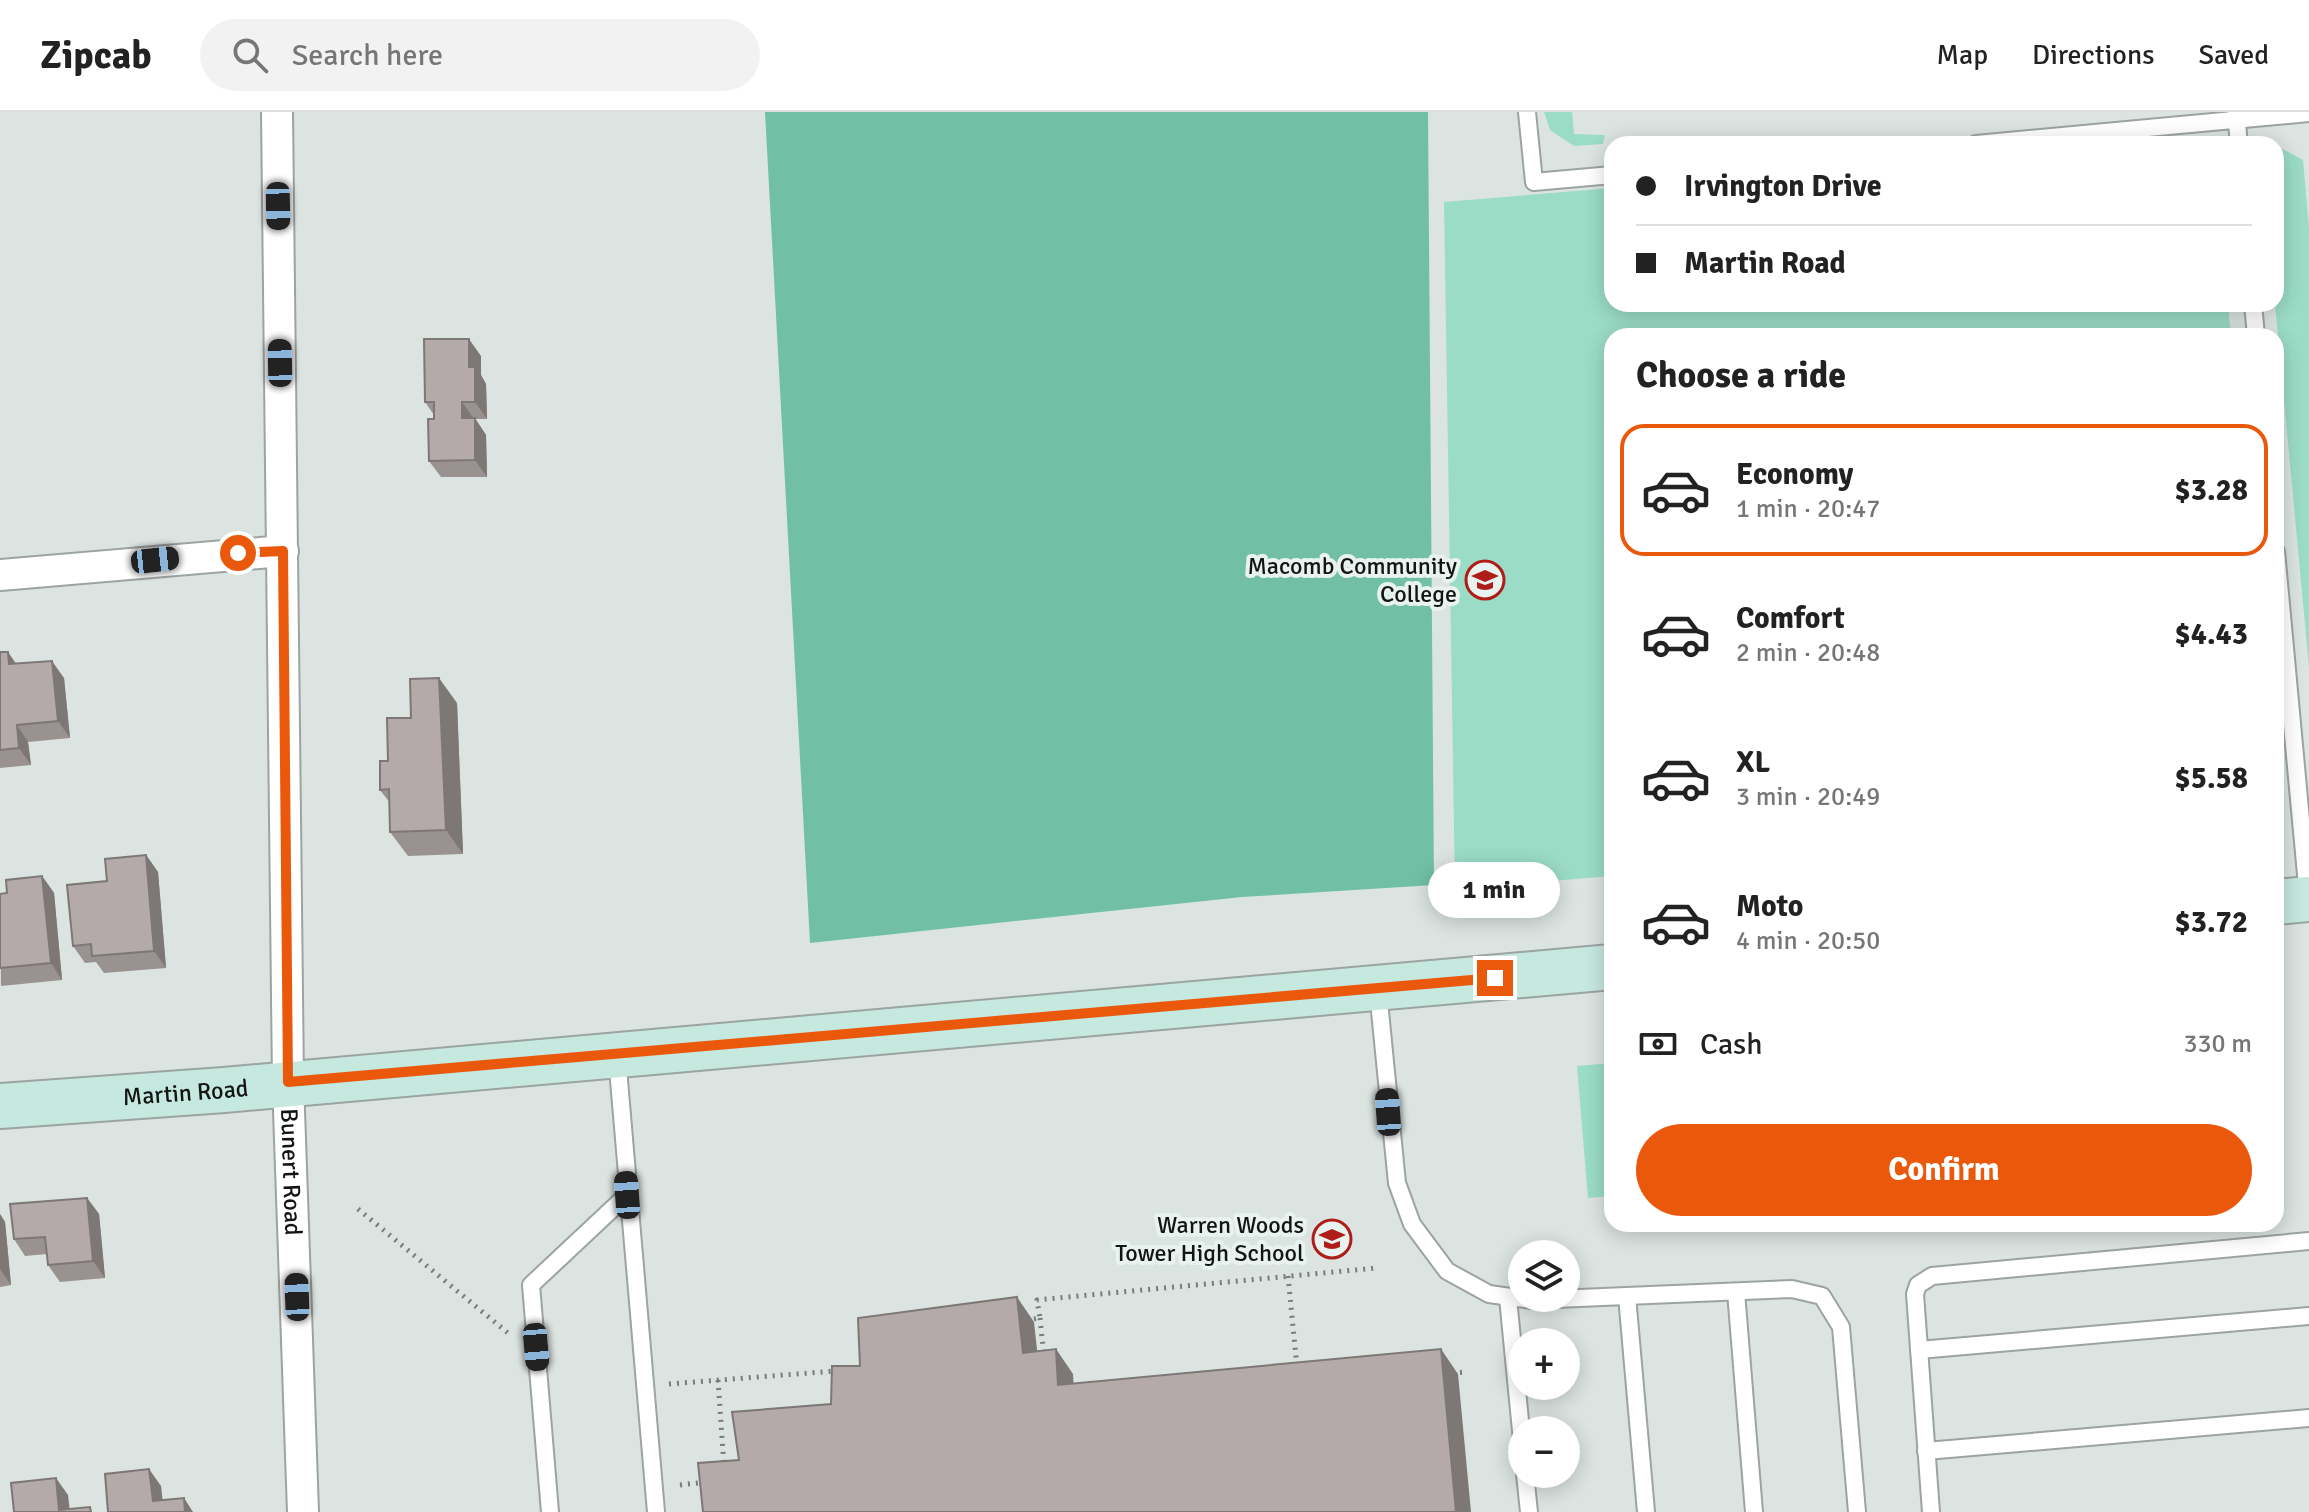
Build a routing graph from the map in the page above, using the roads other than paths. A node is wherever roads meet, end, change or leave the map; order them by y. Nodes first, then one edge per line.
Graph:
1 (277, 112) edge
2 (1527, 112) edge
3 (2309, 113) edge
4 (2236, 117) edge
5 (2053, 136) edge
6 (1604, 176) edge
7 (283, 551) junction
8 (0, 575) edge
9 (2284, 678) edge
10 (2298, 900) edge
11 (1604, 968) edge
12 (1378, 989) junction
13 (616, 1055) junction
14 (288, 1082) junction
15 (0, 1106) edge
16 (627, 1195) junction
17 (2309, 1241) edge
18 (1736, 1292) junction
19 (1627, 1296) junction
20 (1580, 1297) edge
21 (1508, 1298) edge
22 (1509, 1312) edge
23 (2309, 1316) edge
24 (1919, 1350) junction
25 (1520, 1416) edge
26 (2309, 1418) edge
27 (1926, 1451) junction
28 (1526, 1488) edge
29 (303, 1512) edge
30 (550, 1512) edge
31 (656, 1512) edge
32 (1529, 1512) edge
33 (1646, 1512) edge
34 (1754, 1512) edge
35 (1857, 1512) edge
36 (1931, 1512) edge

1 - 7 street, Bunert Road
2 - 6 lane
3 - 4 lane
4 - 5 lane
7 - 8 street
7 - 14 street, Bunert Road
9 - 10 lane
11 - 12 street, Martin Road
12 - 13 street, Martin Road
12 - 21 lane
13 - 14 street, Martin Road
13 - 16 lane
14 - 15 street, Martin Road
14 - 29 street, Bunert Road
16 - 30 lane
16 - 31 lane
17 - 24 lane
18 - 19 lane
18 - 34 lane
18 - 35 lane
19 - 20 lane
19 - 33 lane
22 - 25 lane
23 - 24 lane
24 - 27 lane
26 - 27 lane
27 - 36 lane
28 - 32 lane

